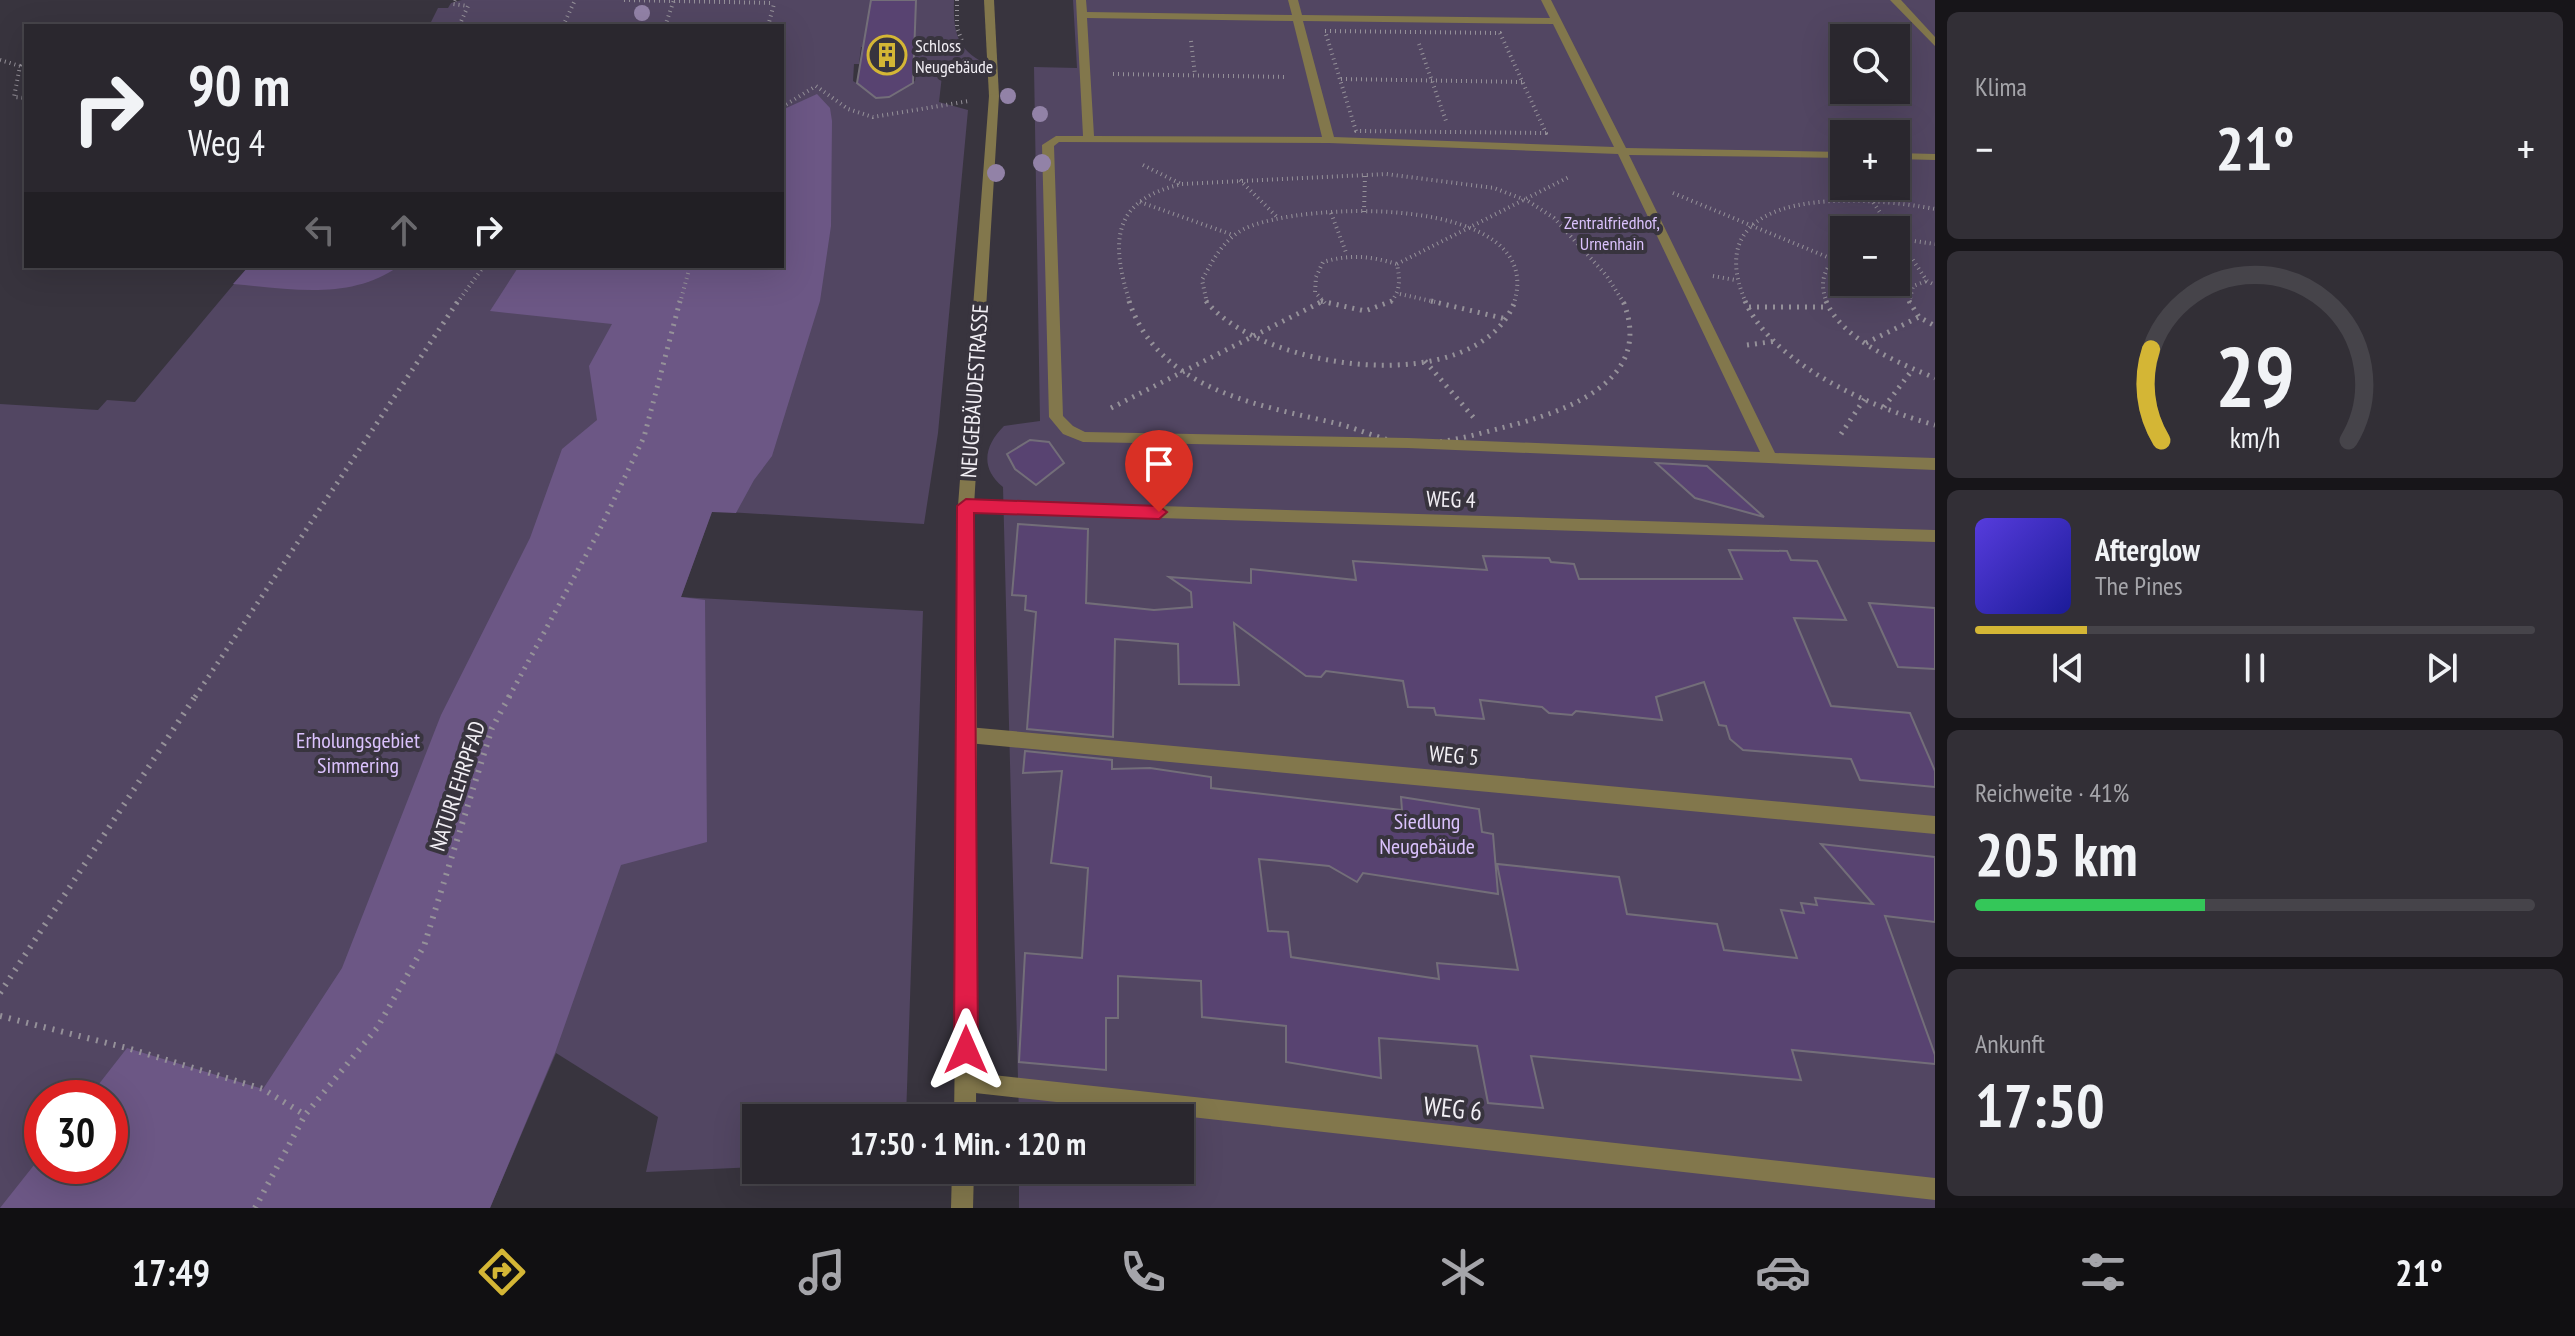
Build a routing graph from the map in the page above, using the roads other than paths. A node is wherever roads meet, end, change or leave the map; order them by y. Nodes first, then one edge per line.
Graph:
1 (989, 0) edge
2 (997, 0) edge
3 (1081, 0) edge
4 (1293, 0) edge
5 (1546, 0) edge
6 (1895, 0) edge
7 (990, 13) junction
8 (1082, 15) junction
9 (1298, 18) junction
10 (1557, 21) junction
11 (1935, 43) edge
12 (1089, 139) junction
13 (1329, 140) junction
14 (1622, 151) junction
15 (1830, 155) edge
16 (1910, 156) edge
17 (1935, 157) edge
18 (1770, 458) junction
19 (1935, 464) edge
20 (966, 506) junction
21 (1935, 536) edge
22 (968, 735) junction
23 (1935, 825) edge
24 (966, 1082) junction
25 (965, 1104) edge
26 (963, 1184) edge
27 (1935, 1189) edge
28 (962, 1208) edge

1 - 7 street, NEUGEBÄUDESTRASSE
2 - 7 street
3 - 8 street
4 - 9 street
5 - 10 street
6 - 11 street
7 - 20 street, NEUGEBÄUDESTRASSE
8 - 9 street
8 - 12 street
9 - 10 street
9 - 13 street
10 - 14 street
12 - 13 street
12 - 18 street
13 - 14 street
14 - 15 street
14 - 18 street
16 - 17 street
18 - 19 street
20 - 21 street, WEG 4
20 - 22 street, NEUGEBÄUDESTRASSE
22 - 23 street, WEG 5
22 - 24 street, NEUGEBÄUDESTRASSE
24 - 25 street, NEUGEBÄUDESTRASSE
24 - 27 street, WEG 6
26 - 28 street

